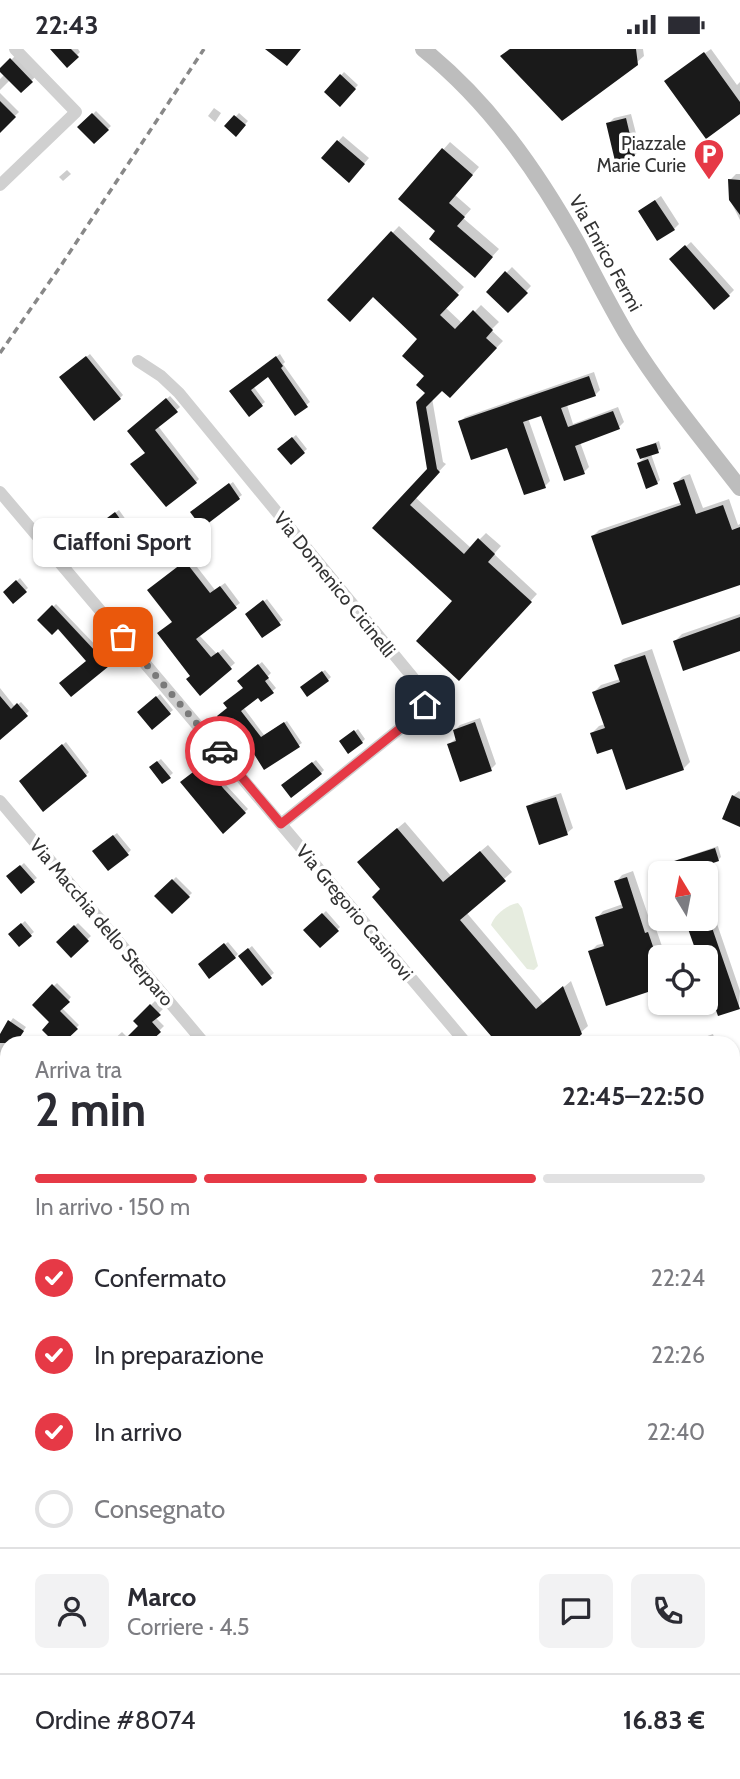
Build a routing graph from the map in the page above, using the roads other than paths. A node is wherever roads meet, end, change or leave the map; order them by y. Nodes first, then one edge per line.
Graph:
1 (15, 49) edge
2 (423, 49) edge
3 (0, 185) edge
4 (138, 361) dead end
5 (740, 488) edge
6 (0, 492) edge
7 (0, 801) edge
8 (281, 824) junction
9 (198, 1036) edge
10 (460, 1036) edge

1 - 3 street
2 - 5 street, Via Enrico Fermi
4 - 8 street, Via Domenico Cicinelli
6 - 8 street, Via Gregorio Casinovi
7 - 9 street, Via Macchia dello Sterparo
8 - 10 street, Via Gregorio Casinovi

